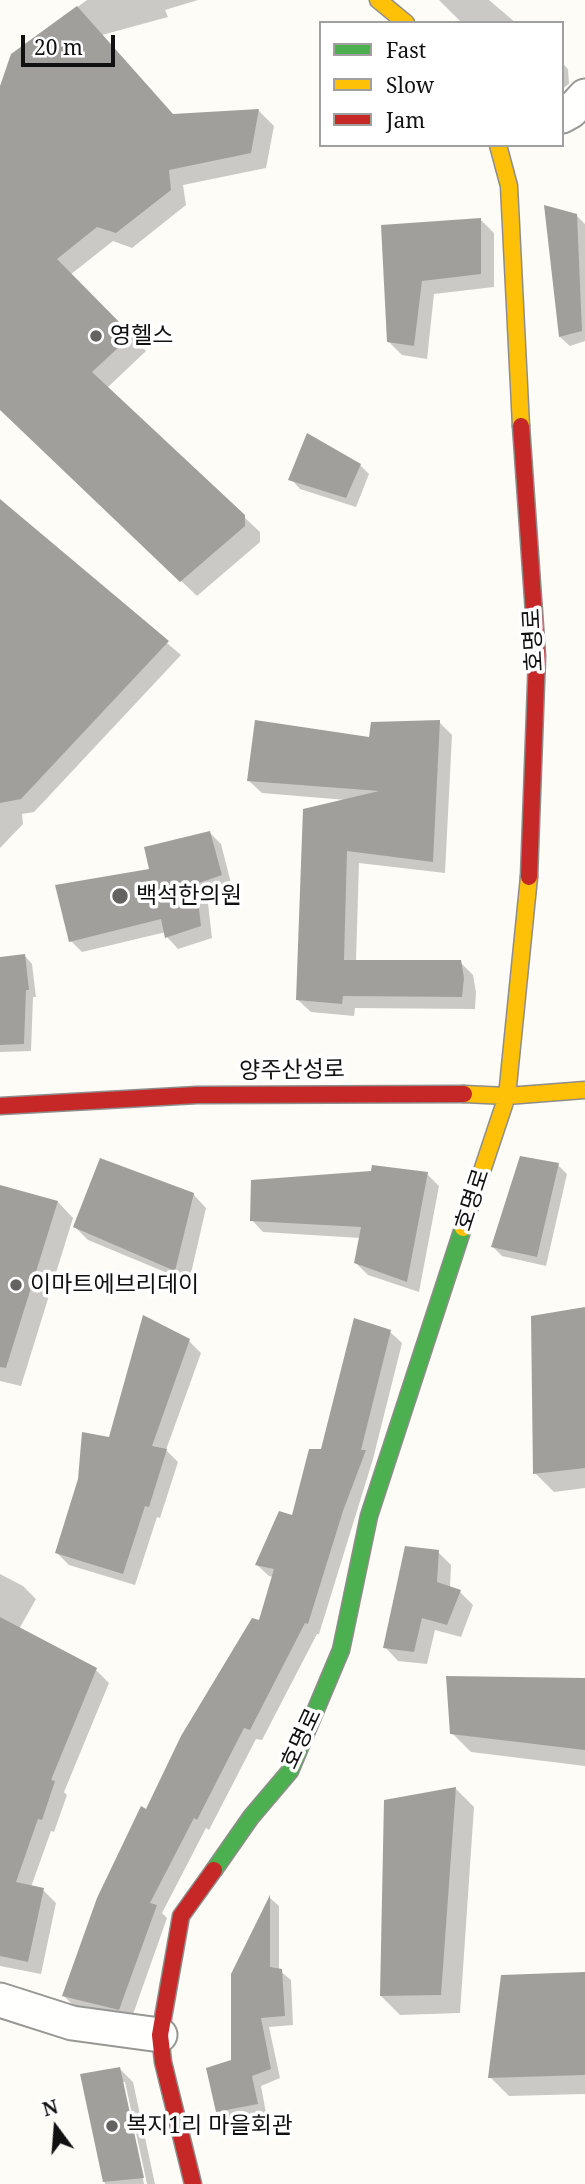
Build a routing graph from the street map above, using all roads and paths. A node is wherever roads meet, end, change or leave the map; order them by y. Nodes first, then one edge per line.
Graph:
1 (379, 0) edge
2 (404, 21) edge
3 (585, 96) edge
4 (564, 115) edge
5 (503, 148) edge
6 (585, 1090) edge
7 (507, 1096) junction
8 (0, 1106) edge
9 (0, 2000) edge
10 (160, 2035) junction
11 (193, 2184) edge

1 - 2 street
3 - 4 street
5 - 7 street, 호명로
6 - 7 street, 양주산성로
7 - 8 street, 양주산성로
7 - 10 street, 호명로
9 - 10 street
10 - 11 street, 호명로

